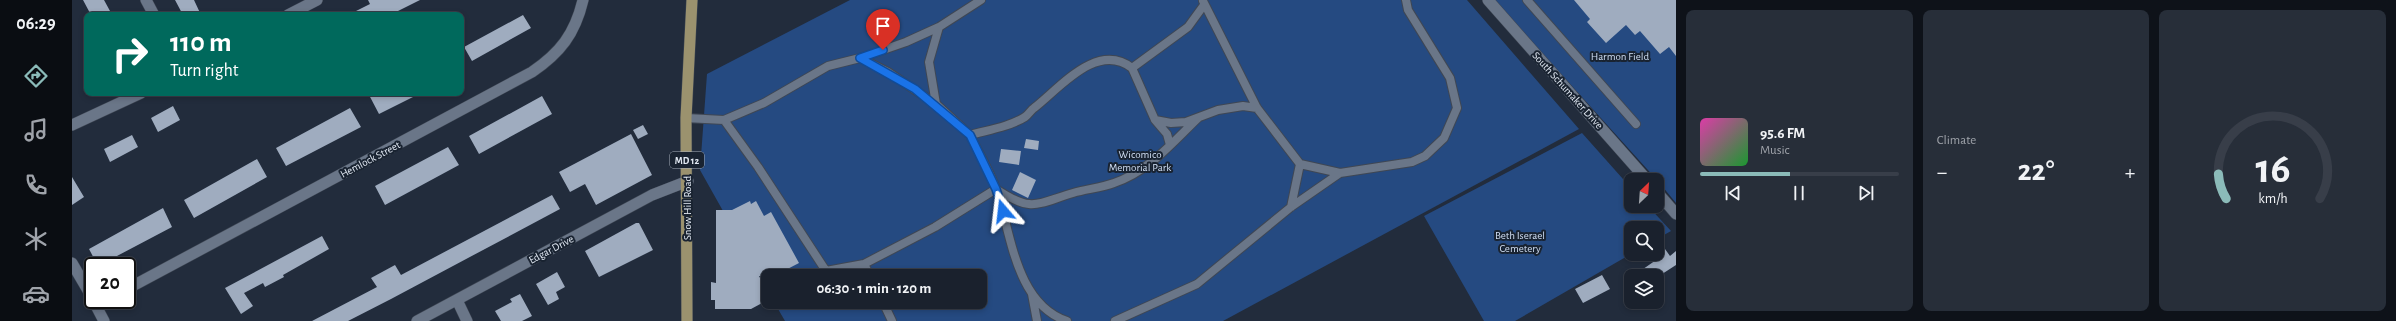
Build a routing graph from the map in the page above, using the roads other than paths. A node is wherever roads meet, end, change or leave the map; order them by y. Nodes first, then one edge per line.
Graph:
1 (146, 0) edge
2 (316, 0) edge
3 (583, 0) edge
4 (692, 0) edge
5 (981, 0) edge
6 (1406, 0) edge
7 (1488, 0) edge
8 (1527, 0) edge
9 (1203, 3) edge
10 (296, 5) edge
11 (152, 12) edge
12 (939, 27) junction
13 (860, 58) junction
14 (1132, 68) junction
15 (135, 96) edge
16 (936, 104) junction
17 (1257, 108) junction
18 (686, 118) junction
19 (1198, 118) junction
20 (724, 120) junction
21 (1154, 120) junction
22 (1636, 124) dead end
23 (72, 125) edge
24 (970, 135) junction
25 (1170, 145) junction
26 (1300, 164) junction
27 (1340, 173) junction
28 (1641, 173) edge
29 (688, 181) junction
30 (996, 189) junction
31 (1664, 200) edge
32 (1291, 207) junction
33 (1676, 214) edge
34 (72, 263) edge
35 (864, 264) junction
36 (866, 269) edge
37 (84, 284) edge
38 (136, 284) edge
39 (1032, 294) junction
40 (457, 300) junction
41 (98, 309) edge
42 (886, 309) edge
43 (104, 321) edge
44 (417, 321) edge
45 (467, 321) edge
46 (687, 321) edge
47 (892, 321) edge
48 (1037, 321) edge
49 (1067, 321) edge
50 (1115, 321) edge

1 - 11 street
2 - 10 street
3 - 38 street, Hemlock Street
4 - 18 main road, Snow Hill Road / MD 12
5 - 12 lane
6 - 27 lane
7 - 28 street, South Schumaker Drive
8 - 22 lane
9 - 14 lane
9 - 17 lane
12 - 13 lane
12 - 16 lane
13 - 16 lane
13 - 20 lane
14 - 21 lane
14 - 24 lane
15 - 23 street
16 - 24 lane
17 - 19 lane
17 - 26 lane
18 - 20 lane
18 - 29 main road, Snow Hill Road / MD 12
19 - 21 lane
19 - 25 lane
20 - 35 lane
21 - 25 lane
24 - 30 lane
25 - 30 lane
26 - 27 lane
26 - 32 lane
27 - 32 lane
29 - 40 street, Edgar Drive
29 - 46 main road, Snow Hill Road / MD 12
30 - 35 lane
30 - 39 lane
31 - 33 street
32 - 50 lane
34 - 37 street
35 - 36 lane
39 - 48 lane
39 - 49 lane
40 - 44 street, Edgar Drive
40 - 45 street
41 - 43 street
42 - 47 lane

